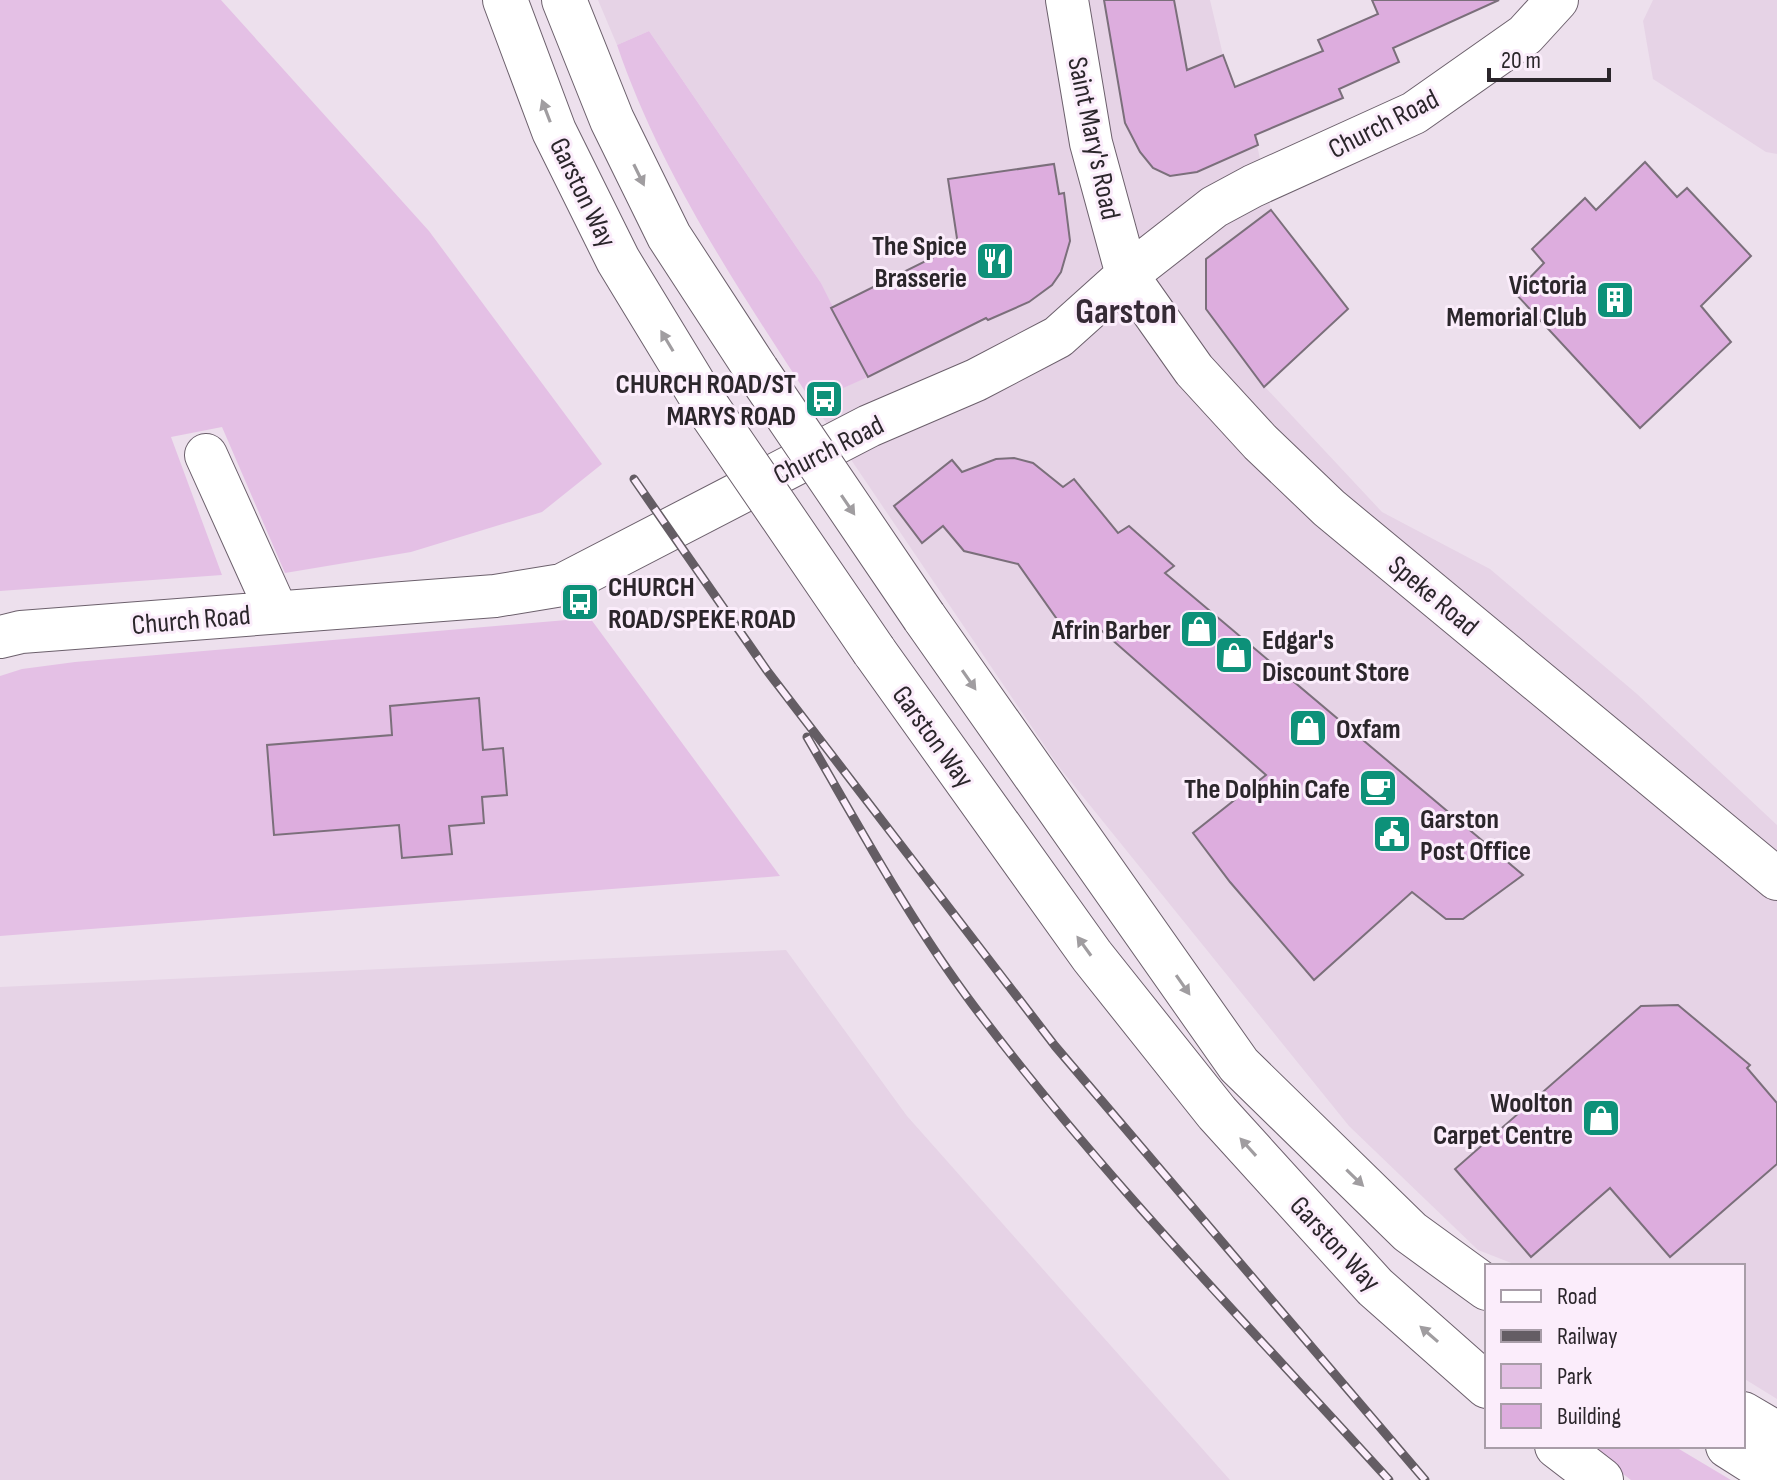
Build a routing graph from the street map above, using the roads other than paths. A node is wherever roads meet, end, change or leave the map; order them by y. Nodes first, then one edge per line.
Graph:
1 (505, 0) edge
2 (564, 0) edge
3 (1067, 0) edge
4 (1557, 0) edge
5 (1127, 275) junction
6 (206, 455) dead end
7 (277, 612) junction
8 (0, 637) edge
9 (1777, 879) edge
10 (1485, 1287) edge
11 (1485, 1384) edge
12 (1745, 1415) edge
13 (1777, 1434) edge
14 (1560, 1448) edge
15 (1731, 1448) edge
16 (1777, 1477) edge
17 (1601, 1480) edge

11 -> 1 main road, Garston Way, bridge
2 -> 10 main road, Garston Way, bridge
3 - 5 street, Saint Mary's Road
4 - 5 street, Church Road
5 - 7 street, Church Road
5 - 9 street, Speke Road
6 - 7 street
7 - 8 street, Church Road
12 - 13 main road
14 - 17 main road
15 - 16 main road

